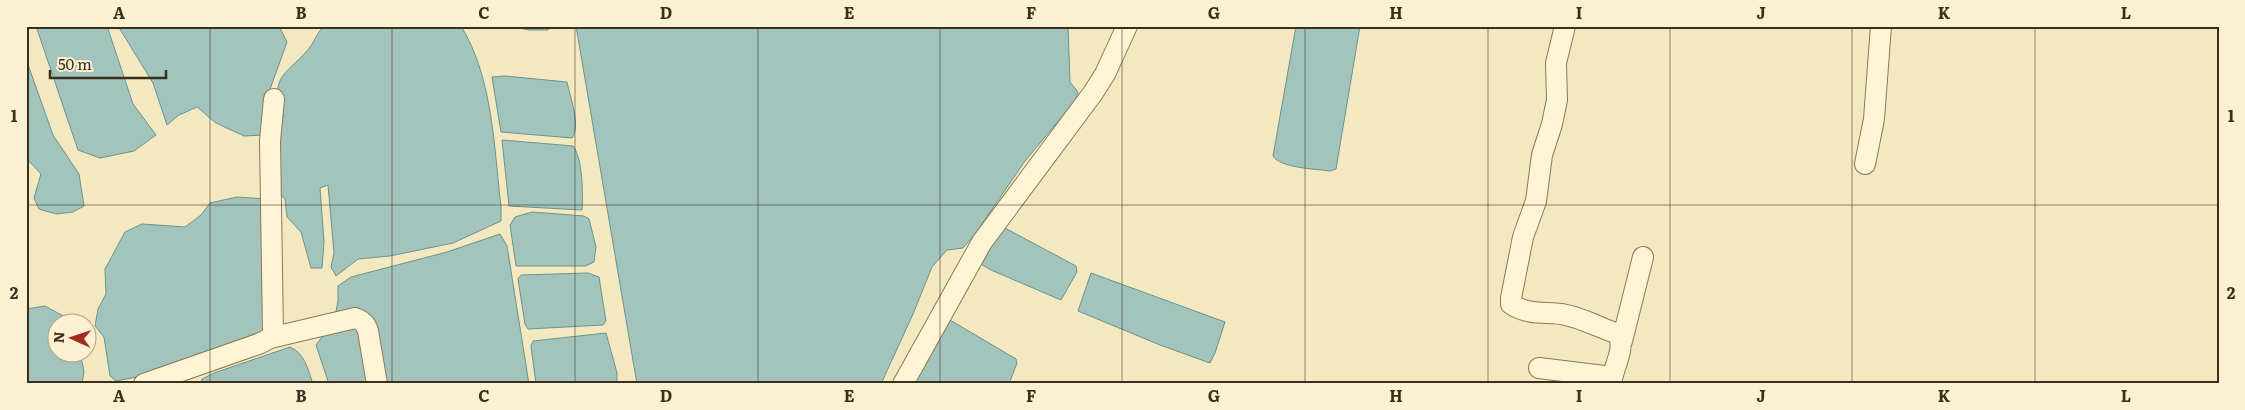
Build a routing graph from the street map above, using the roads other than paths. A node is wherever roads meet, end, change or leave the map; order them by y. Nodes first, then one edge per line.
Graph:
1 (1127, 26) edge
2 (1565, 26) edge
3 (1881, 26) edge
4 (274, 99) dead end
5 (1865, 164) dead end
6 (1643, 257) dead end
7 (270, 338) junction
8 (1622, 341) junction
9 (1539, 368) dead end
10 (1611, 380) edge
11 (144, 384) edge
12 (377, 384) edge
13 (903, 384) edge

1 - 13 street
2 - 8 street
3 - 5 street
4 - 7 street
6 - 8 street
7 - 11 street
7 - 12 street
8 - 10 street
9 - 10 street

